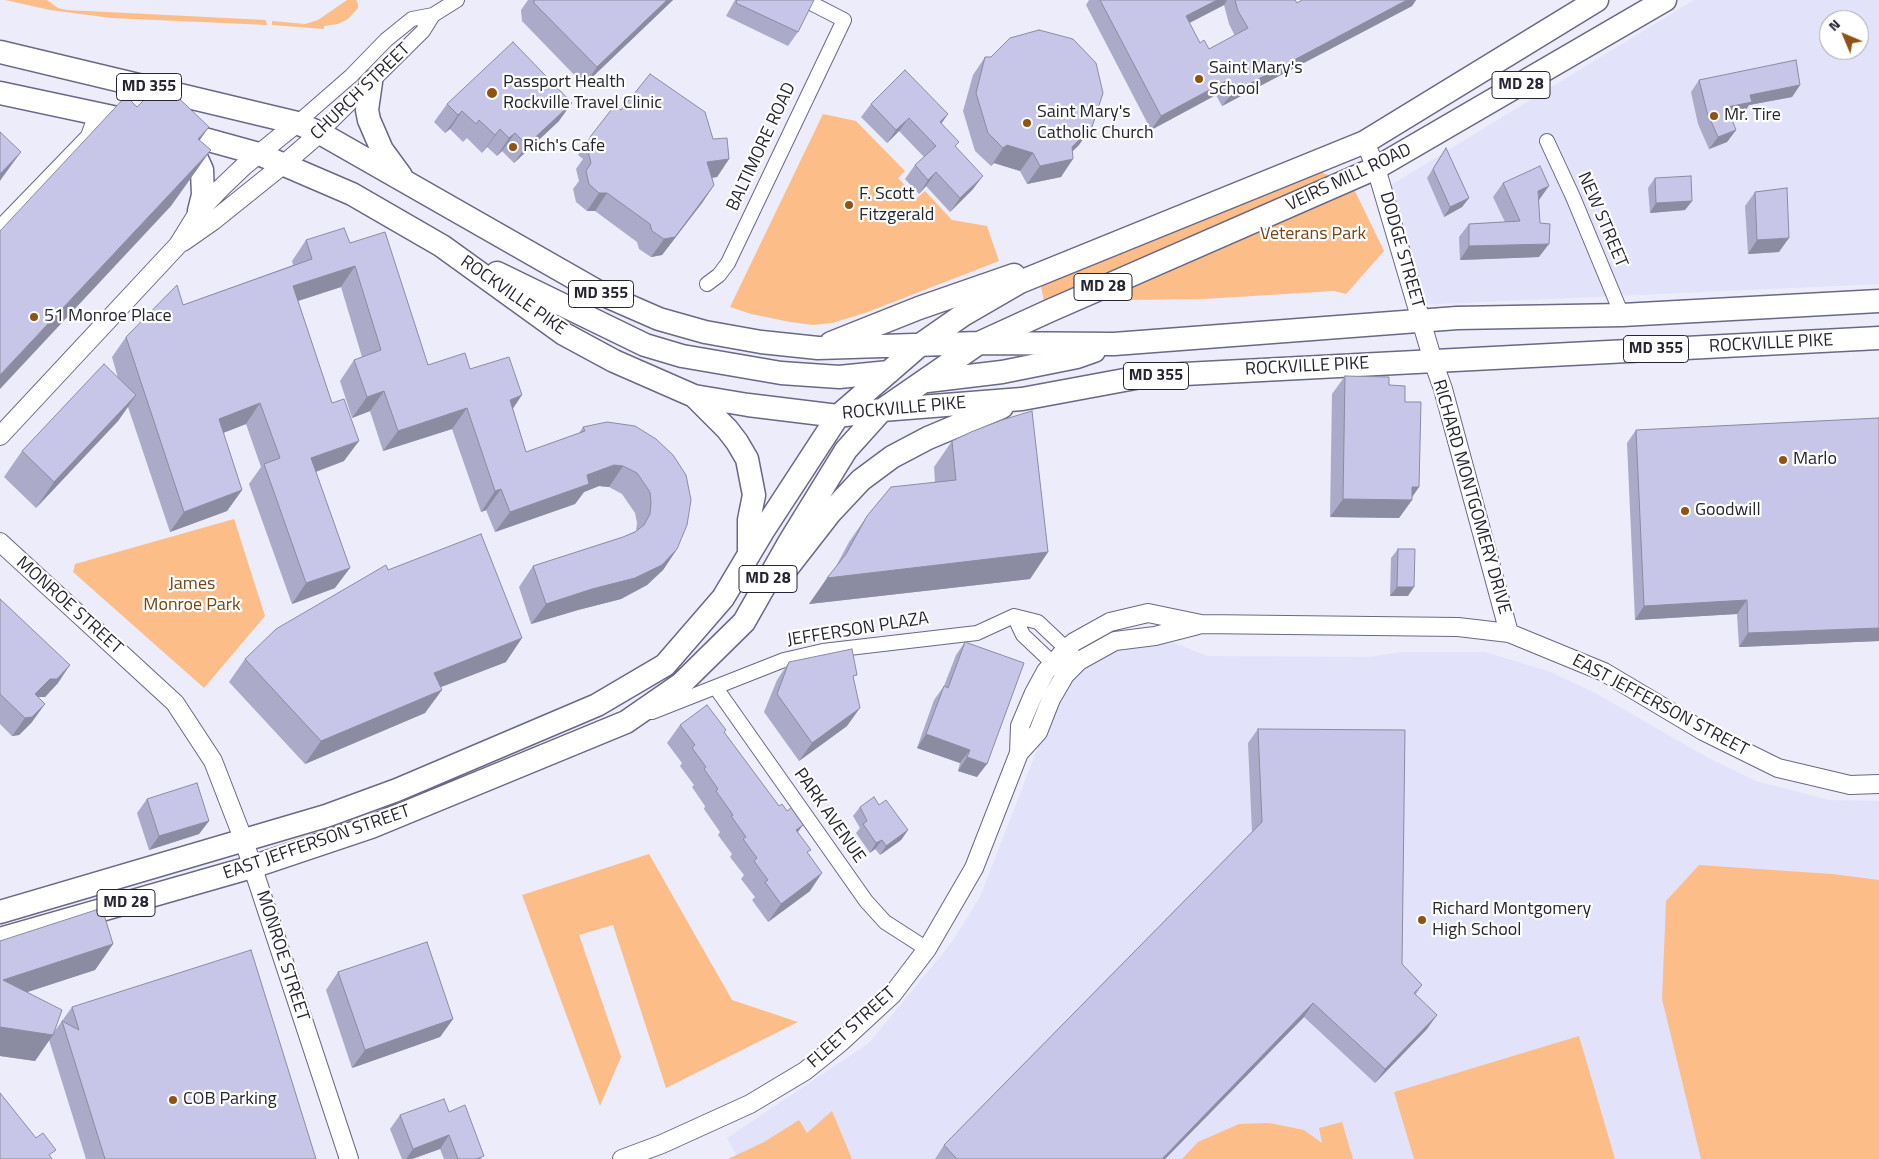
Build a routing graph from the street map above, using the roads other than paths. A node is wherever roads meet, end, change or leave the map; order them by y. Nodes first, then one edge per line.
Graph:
1 (457, 0) edge
2 (805, 0) edge
3 (1597, 0) edge
4 (1665, 0) edge
5 (433, 15) junction
6 (0, 52) edge
7 (371, 82) junction
8 (0, 93) edge
9 (96, 114) junction
10 (297, 123) junction
11 (179, 132) junction
12 (320, 132) junction
13 (1365, 142) junction
14 (1547, 142) dead end
15 (259, 154) junction
16 (284, 164) junction
17 (1376, 168) junction
18 (406, 182) junction
19 (199, 211) junction
20 (0, 227) edge
21 (178, 245) junction
22 (442, 246) junction
23 (1097, 250) junction
24 (707, 284) dead end
25 (1879, 301) edge
26 (1622, 315) junction
27 (1422, 321) junction
28 (1879, 338) edge
29 (979, 343) junction
30 (1114, 344) junction
31 (920, 345) junction
32 (818, 348) junction
33 (1433, 361) junction
34 (887, 372) junction
35 (922, 382) junction
36 (694, 396) junction
37 (1022, 399) junction
38 (882, 410) junction
39 (838, 416) junction
40 (0, 436) edge
41 (0, 542) edge
42 (749, 553) junction
43 (1014, 616) junction
44 (744, 622) junction
45 (1201, 624) junction
46 (1509, 633) junction
47 (1066, 648) junction
48 (1079, 662) junction
49 (1059, 669) junction
50 (716, 688) junction
51 (597, 705) joint
52 (626, 722) junction
53 (1879, 784) edge
54 (244, 842) junction
55 (252, 867) junction
56 (0, 912) edge
57 (0, 939) edge
58 (927, 949) junction
59 (349, 1159) edge
60 (622, 1159) edge

1 - 5 street, CHURCH STREET
2 - 24 street, BALTIMORE ROAD
3 - 13 main road, VEIRS MILL ROAD / MD 28
4 - 17 main road, VEIRS MILL ROAD / MD 28
5 - 7 street, CHURCH STREET
5 - 10 street, CHURCH STREET
6 - 10 main road, ROCKVILLE PIKE / MD 355
7 - 12 street, CHURCH STREET
7 - 18 main road
8 - 9 main road, ROCKVILLE PIKE / MD 355
9 - 11 main road, ROCKVILLE PIKE / MD 355
9 - 20 street
10 - 12 main road, ROCKVILLE PIKE / MD 355
10 - 15 street
11 - 15 main road, ROCKVILLE PIKE / MD 355
11 - 19 main road
12 - 16 street, CHURCH STREET
12 - 18 main road, ROCKVILLE PIKE / MD 355
13 - 17 street, DODGE STREET
13 - 23 main road, VEIRS MILL ROAD / MD 28
14 - 26 street, NEW STREET
15 - 16 main road, ROCKVILLE PIKE / MD 355
15 - 19 street
16 - 21 street, CHURCH STREET
16 - 22 main road, ROCKVILLE PIKE / MD 355
17 - 27 street, DODGE STREET
17 - 29 main road, VEIRS MILL ROAD / MD 28
18 - 32 main road, ROCKVILLE PIKE / MD 355
19 - 21 street
21 - 40 street
22 - 34 main road
22 - 36 main road, ROCKVILLE PIKE / MD 355
23 - 31 main road, VEIRS MILL ROAD / MD 28
23 - 32 main road
25 - 26 main road, ROCKVILLE PIKE / MD 355
26 - 27 main road, ROCKVILLE PIKE / MD 355
27 - 30 main road, ROCKVILLE PIKE / MD 355
27 - 33 street, DODGE STREET
28 - 33 main road, ROCKVILLE PIKE / MD 355
29 - 30 main road, ROCKVILLE PIKE / MD 355
29 - 31 main road, ROCKVILLE PIKE / MD 355
29 - 34 main road
29 - 35 main road, VEIRS MILL ROAD / MD 28
30 - 35 main road
31 - 32 main road, ROCKVILLE PIKE / MD 355
31 - 34 main road, VEIRS MILL ROAD / MD 28
33 - 37 main road, ROCKVILLE PIKE / MD 355
33 - 46 street, RICHARD MONTGOMERY DRIVE
34 - 39 main road, VEIRS MILL ROAD / MD 28
35 - 38 main road, VEIRS MILL ROAD / MD 28
35 - 39 main road
36 - 39 main road, ROCKVILLE PIKE / MD 355
36 - 42 main road
37 - 38 main road, ROCKVILLE PIKE / MD 355
37 - 44 main road
38 - 39 main road, ROCKVILLE PIKE / MD 355
38 - 44 main road, VEIRS MILL ROAD / MD 28
39 - 42 main road, VEIRS MILL ROAD / MD 28
41 - 54 street, MONROE STREET
42 - 51 main road, VEIRS MILL ROAD / MD 28
43 - 47 street
43 - 49 street
43 - 50 street, JEFFERSON PLAZA
44 - 52 main road, VEIRS MILL ROAD / MD 28
45 - 46 street, EAST JEFFERSON STREET
45 - 47 street, EAST JEFFERSON STREET
45 - 48 street, EAST JEFFERSON STREET
46 - 53 street, EAST JEFFERSON STREET
47 - 48 street
47 - 49 street, EAST JEFFERSON STREET
48 - 49 street, EAST JEFFERSON STREET
49 - 58 street, FLEET STREET
50 - 52 street, JEFFERSON PLAZA
50 - 58 street, PARK AVENUE
51 - 54 main road, EAST JEFFERSON STREET / MD 28
52 - 55 main road, EAST JEFFERSON STREET / MD 28
54 - 55 street, MONROE STREET
54 - 56 main road, EAST JEFFERSON STREET / MD 28
55 - 57 main road, EAST JEFFERSON STREET / MD 28
55 - 59 street, MONROE STREET
58 - 60 street, FLEET STREET

